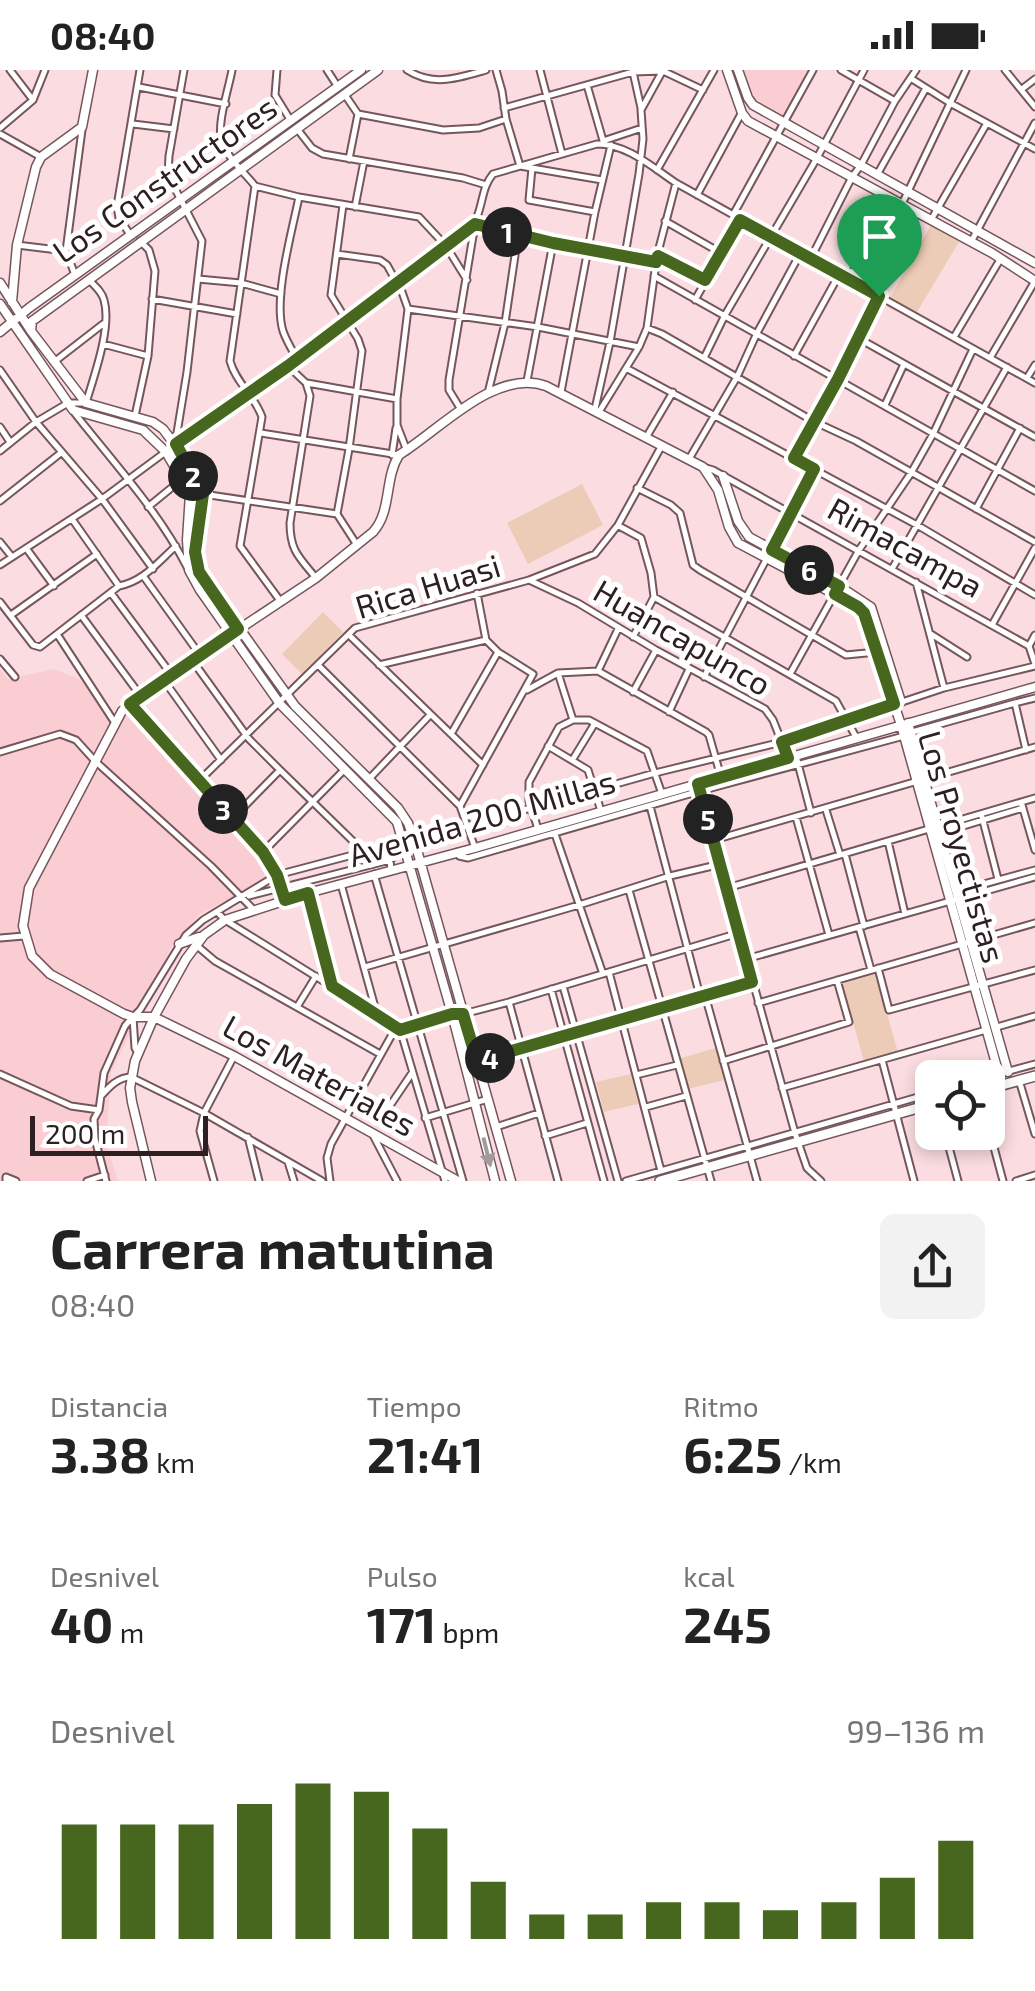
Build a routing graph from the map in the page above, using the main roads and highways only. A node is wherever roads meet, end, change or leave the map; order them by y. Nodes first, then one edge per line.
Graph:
1 (93, 70) edge
2 (360, 70) edge
3 (378, 70) edge
4 (727, 70) edge
5 (738, 70) edge
6 (1033, 258) edge
7 (1035, 281) edge
8 (0, 282) edge
9 (12, 302) junction
10 (0, 304) edge
11 (16, 318) junction
12 (0, 332) edge
13 (31, 332) junction
14 (723, 476) road end
15 (837, 590) junction
16 (234, 632) junction
17 (1035, 687) edge
18 (906, 729) junction
19 (348, 766) junction
20 (416, 864) junction
21 (204, 935) junction
22 (179, 944) road end
23 (438, 946) junction
24 (154, 1017) junction
25 (998, 1060) edge
26 (1035, 1076) edge
27 (1005, 1077) edge
28 (915, 1106) edge
29 (444, 1177) edge
30 (662, 1178) edge
31 (151, 1181) edge
32 (461, 1181) edge
33 (495, 1181) edge
34 (511, 1181) edge

1 - 9 main road
2 - 11 main road, Los Constructores
3 - 13 main road, Los Constructores
4 - 7 main road
5 - 6 main road
8 - 9 main road
9 - 11 main road
10 - 11 main road
11 - 12 main road, Los Constructores
11 - 13 main road
11 - 16 main road
13 - 16 main road
14 - 15 main road
15 - 16 main road, Los Proyectistas
15 - 18 main road, Los Proyectistas
16 - 19 main road
16 - 19 main road
16 - 24 main road
17 - 18 main road, Avenida 200 Millas
18 - 20 main road, Avenida 200 Millas
18 - 25 main road, Los Proyectistas
19 - 20 main road
19 - 20 main road
20 - 21 main road, Avenida 200 Millas
20 - 23 main road
21 - 22 main road
21 - 24 main road, Avenida 200 Millas
23 -> 33 main road
23 - 34 main road
24 - 29 main road, Los Materiales
24 - 31 main road, Avenida 200 Millas
26 - 27 main road
28 - 30 main road
29 - 32 main road, Los Materiales

